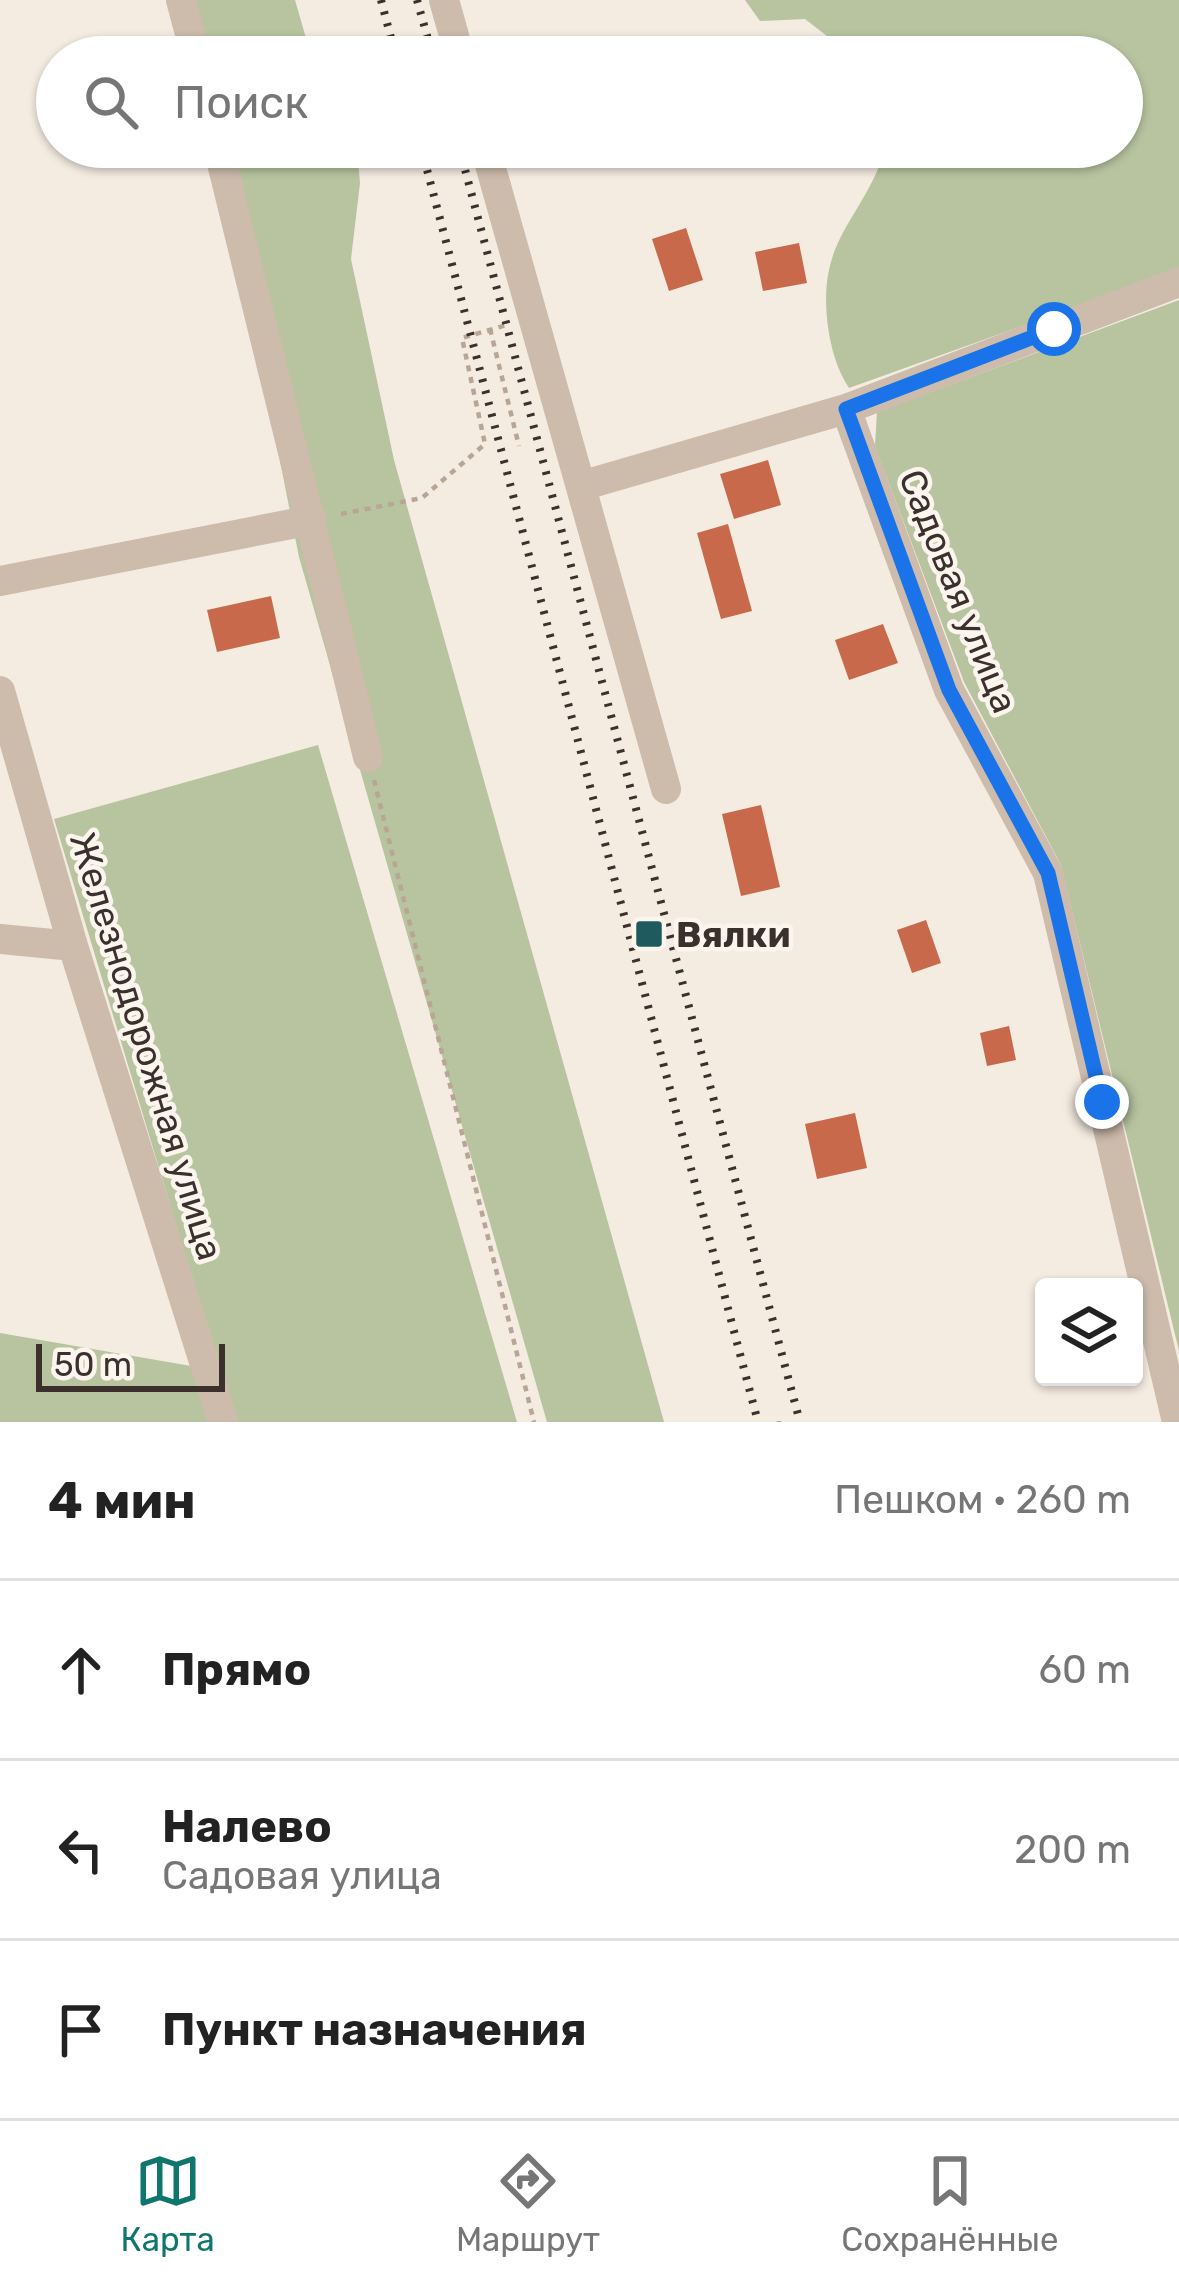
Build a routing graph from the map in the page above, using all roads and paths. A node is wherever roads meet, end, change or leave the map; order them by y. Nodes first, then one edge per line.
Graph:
1 (182, 0) edge
2 (444, 0) edge
3 (191, 36) edge
4 (454, 36) edge
5 (223, 168) edge
6 (491, 168) edge
7 (1179, 282) edge
8 (521, 323) dead end
9 (490, 329) junction
10 (846, 409) junction
11 (519, 446) dead end
12 (581, 486) junction
13 (312, 520) junction
14 (0, 581) edge
15 (0, 691) edge
16 (368, 757) joint
17 (666, 789) dead end
18 (0, 939) edge
19 (73, 946) junction
20 (223, 1422) edge
21 (534, 1422) edge
22 (1177, 1422) edge

1 - 3 street
2 - 4 street
5 - 13 street
6 - 12 street
7 - 10 street
8 - 9 path
9 - 11 path
9 - 13 path
10 - 12 street
10 - 22 street, Садовая улица
12 - 17 street
13 - 14 street
13 - 16 street
15 - 19 street, Железнодорожная улица
16 - 21 path
18 - 19 street
19 - 20 street, Железнодорожная улица

